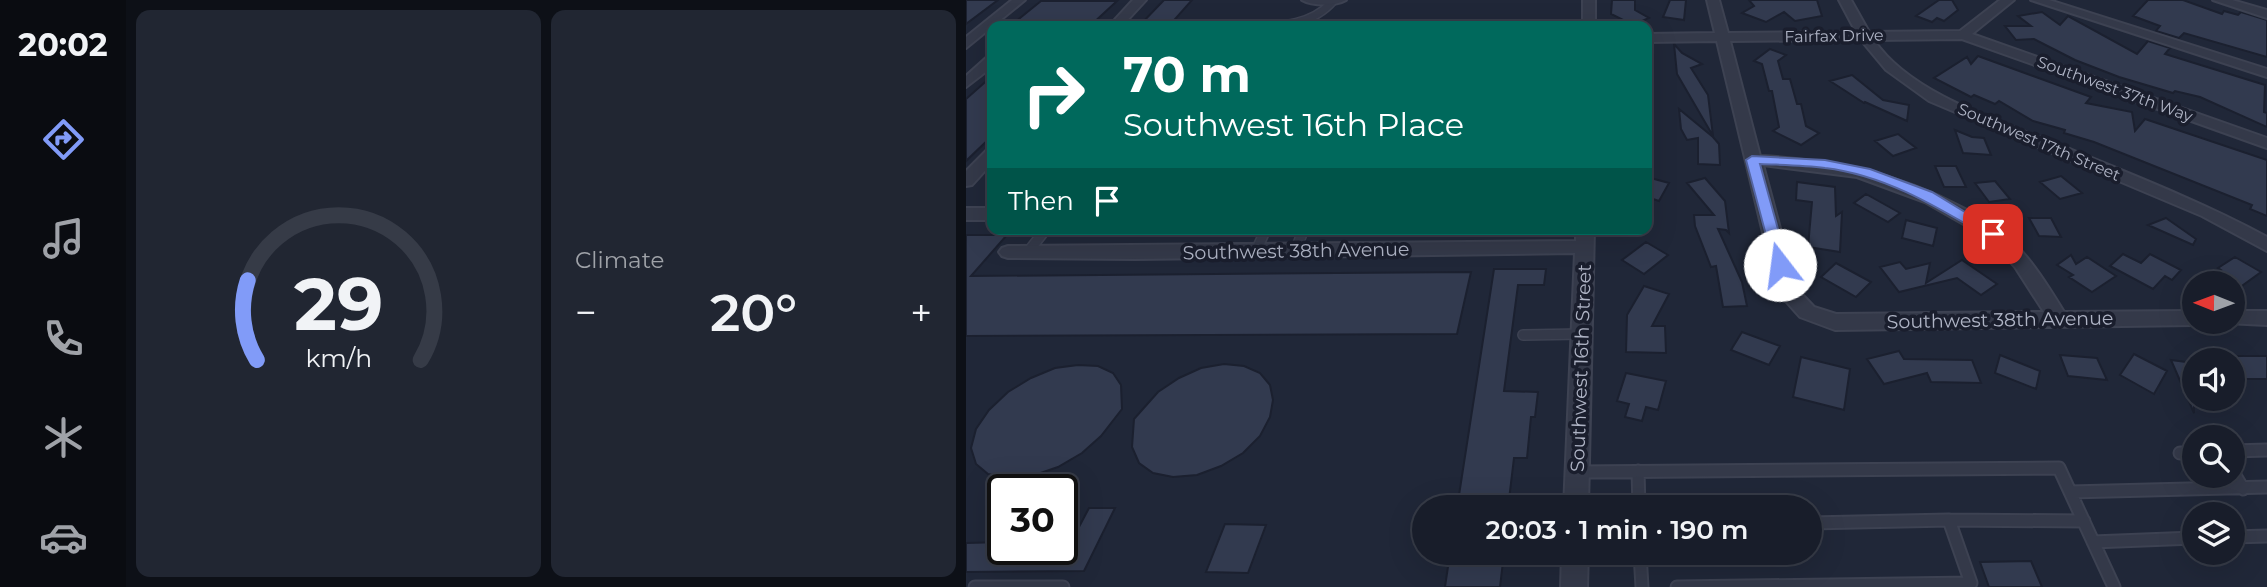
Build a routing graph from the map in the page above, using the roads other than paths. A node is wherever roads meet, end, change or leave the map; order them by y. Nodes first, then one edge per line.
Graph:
1 (1019, 0) edge
2 (1140, 0) edge
3 (1308, 0) edge
4 (1334, 0) edge
5 (1340, 0) edge
6 (1589, 0) edge
7 (1713, 0) edge
8 (1845, 0) edge
9 (2008, 0) edge
10 (2037, 0) edge
11 (2219, 0) edge
12 (2267, 14) edge
13 (994, 21) edge
14 (1120, 21) edge
15 (1309, 21) edge
16 (1589, 21) edge
17 (987, 27) edge
18 (1863, 35) junction
19 (1963, 35) junction
20 (1652, 37) edge
21 (1724, 37) junction
22 (966, 44) edge
23 (987, 61) edge
24 (966, 62) edge
25 (987, 65) edge
26 (2267, 73) edge
27 (966, 83) edge
28 (2267, 143) edge
29 (987, 159) edge
30 (1752, 160) junction
31 (966, 181) edge
32 (966, 214) edge
33 (987, 214) edge
34 (1041, 235) edge
35 (1263, 235) edge
36 (1302, 235) edge
37 (1585, 238) edge
38 (2267, 244) edge
39 (1256, 251) junction
40 (1295, 251) junction
41 (1008, 252) dead end
42 (1028, 252) junction
43 (2058, 318) junction
44 (2182, 318) edge
45 (2245, 318) edge
46 (2267, 318) edge
47 (1582, 334) junction
48 (1523, 335) dead end
49 (2267, 450) edge
50 (2245, 451) edge
51 (1638, 471) junction
52 (1577, 472) junction
53 (2267, 487) edge
54 (2243, 489) joint
55 (2070, 492) junction
56 (1576, 495) edge
57 (1639, 495) edge
58 (1949, 520) junction
59 (2084, 521) junction
60 (1822, 523) edge
61 (2267, 536) edge
62 (2245, 537) edge
63 (2182, 538) edge
64 (2093, 542) junction
65 (1575, 565) edge
66 (1641, 565) edge
67 (1971, 585) edge
68 (1808, 586) edge
69 (975, 587) edge
70 (1063, 587) edge
71 (1574, 587) edge
72 (1642, 587) edge
73 (1677, 587) edge
74 (2114, 587) edge

1 - 13 street
2 - 14 street
3 - 4 street
4 - 5 street
4 - 15 lane
6 - 16 street
7 - 21 street
8 - 18 street, Southwest 17th Street
9 - 19 street
10 - 26 street
11 - 12 street
17 - 22 street
18 - 19 street, Fairfax Drive
18 - 21 street, Fairfax Drive
18 - 38 street, Southwest 17th Street
19 - 28 street, Southwest 37th Way
20 - 21 street, Fairfax Drive
21 - 30 street
23 - 24 street
25 - 27 street
29 - 31 street
30 - 43 street
30 - 43 street, Southwest 38th Avenue
32 - 33 street
34 - 42 lane
35 - 39 lane
36 - 40 lane
37 - 40 street, Southwest 38th Avenue
37 - 47 street, Southwest 16th Street
39 - 40 street, Southwest 38th Avenue
39 - 42 street, Southwest 38th Avenue
41 - 42 street, Southwest 38th Avenue
43 - 44 street, Southwest 38th Avenue
45 - 46 street
47 - 48 lane
47 - 52 street, Southwest 16th Street
49 - 50 lane
51 - 52 lane
51 - 55 lane
51 - 57 lane
52 - 56 street, Southwest 16th Street
53 - 54 lane
54 - 55 lane
55 - 59 lane
58 - 59 lane
58 - 60 lane
58 - 67 lane
59 - 64 lane
61 - 62 lane
63 - 64 lane
64 - 74 lane
65 - 71 street
66 - 72 lane
67 - 68 lane
68 - 73 lane
69 - 70 lane

